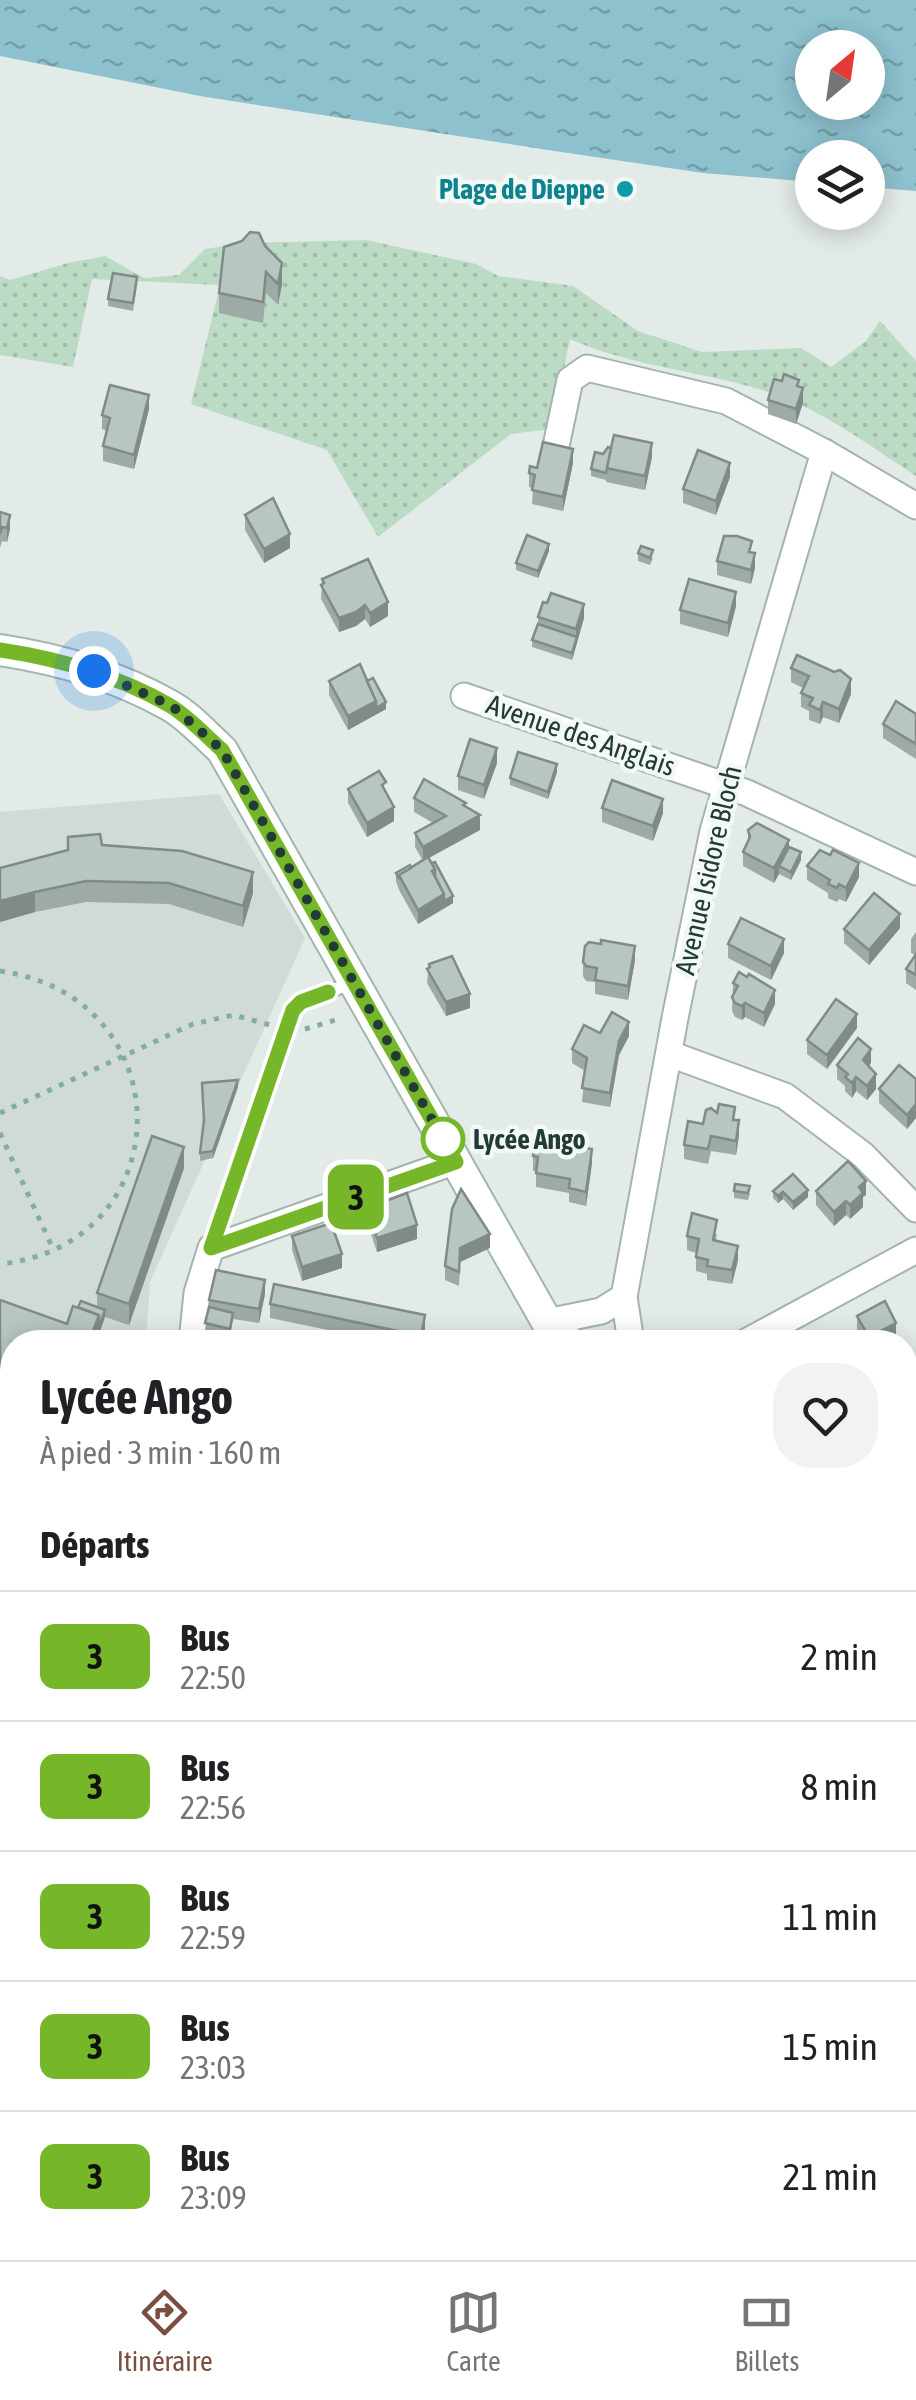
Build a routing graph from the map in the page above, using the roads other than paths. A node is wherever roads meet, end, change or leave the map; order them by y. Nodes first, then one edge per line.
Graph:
1 (556, 446) edge
2 (824, 452) junction
3 (916, 506) edge
4 (0, 650) edge
5 (464, 696) dead end
6 (725, 785) junction
7 (916, 872) edge
8 (361, 995) junction
9 (670, 1054) junction
10 (456, 1162) junction
11 (916, 1208) edge
12 (211, 1248) junction
13 (916, 1250) edge
14 (624, 1296) junction
15 (193, 1330) edge
16 (558, 1330) edge
17 (563, 1330) edge
18 (629, 1330) edge
19 (768, 1330) edge

1 - 2 street
2 - 3 street
2 - 6 street, Avenue Isidore Bloch
4 - 8 main road
5 - 6 street, Avenue des Anglais
6 - 7 street, Avenue des Anglais
6 - 9 street, Avenue Isidore Bloch
8 - 10 main road
8 - 12 lane
9 - 11 street
9 - 14 street, Avenue Isidore Bloch
10 - 12 street
10 - 16 main road
12 - 15 street
13 - 19 street
14 - 17 street
14 - 18 street, Avenue Isidore Bloch

